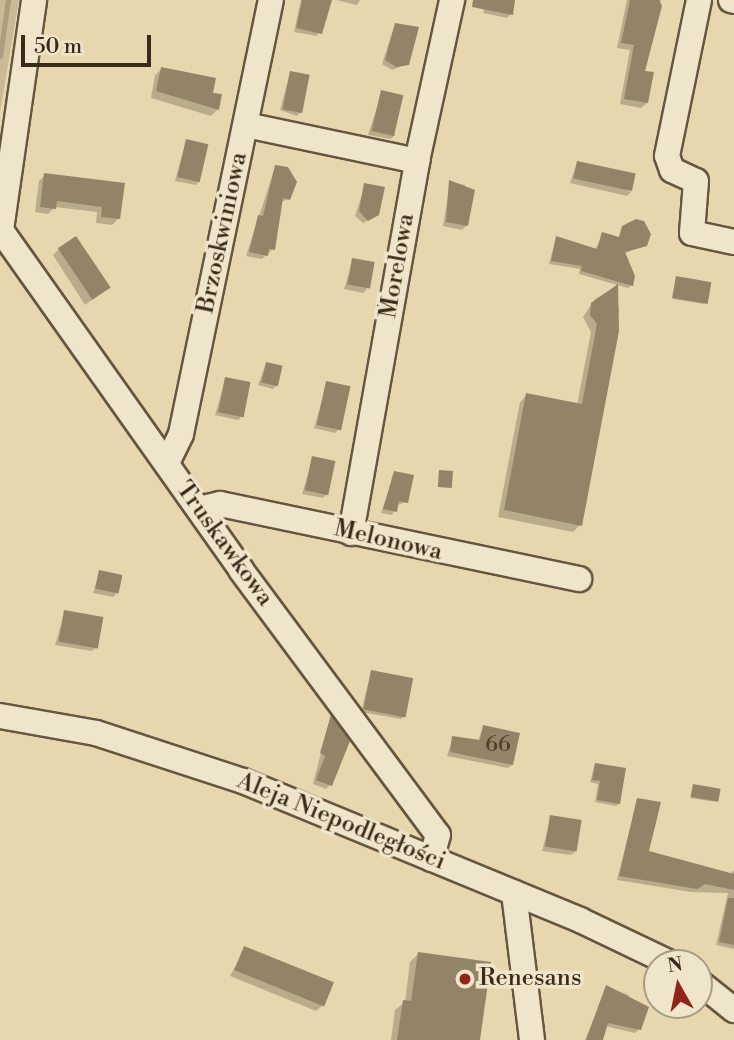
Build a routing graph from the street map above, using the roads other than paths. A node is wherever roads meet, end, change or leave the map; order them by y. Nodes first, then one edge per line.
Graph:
1 (34, 0) edge
2 (271, 0) edge
3 (452, 0) edge
4 (699, 0) edge
5 (246, 125) junction
6 (416, 161) junction
7 (0, 229) edge
8 (734, 242) edge
9 (167, 463) junction
10 (199, 509) junction
11 (351, 533) junction
12 (579, 579) dead end
13 (0, 716) edge
14 (431, 859) junction
15 (514, 893) junction
16 (643, 951) edge
17 (713, 993) edge
18 (734, 1010) edge
19 (532, 1040) edge

1 - 7 street
2 - 5 street, Brzoskwiniowa
3 - 6 street, Morelowa
4 - 8 street
5 - 6 street
5 - 9 street, Brzoskwiniowa
6 - 11 street, Morelowa
7 - 9 street, Truskawkowa
9 - 10 street, Truskawkowa
10 - 11 street, Melonowa
10 - 14 street, Truskawkowa
11 - 12 street, Melonowa
13 - 14 street, Aleja Niepodległości
14 - 15 street, Aleja Niepodległości
15 - 16 street, Aleja Niepodległości
15 - 19 street
17 - 18 street

